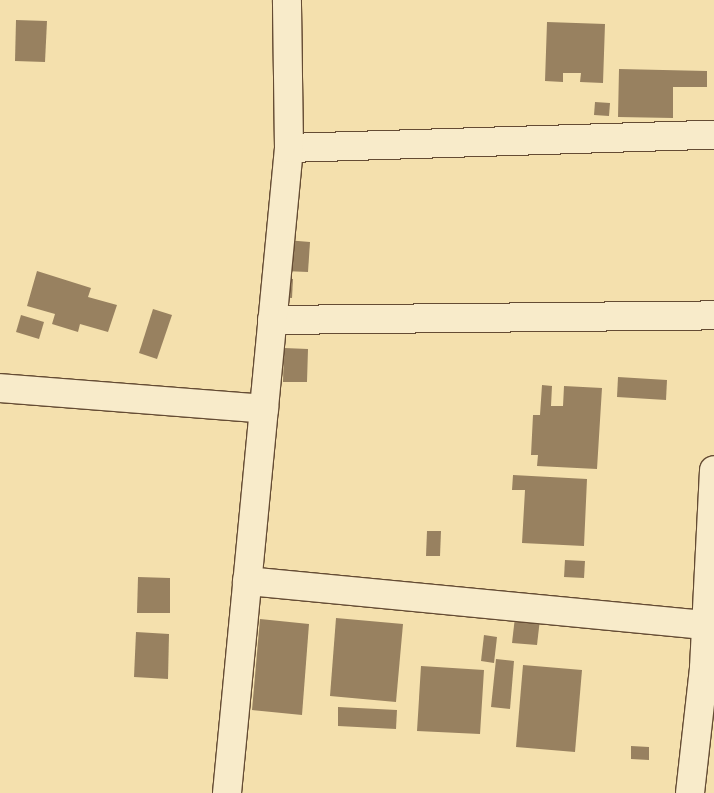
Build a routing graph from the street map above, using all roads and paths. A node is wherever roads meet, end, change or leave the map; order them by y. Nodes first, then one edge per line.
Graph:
1 (287, 0) edge
2 (714, 135) edge
3 (289, 148) junction
4 (714, 315) edge
5 (272, 320) junction
6 (0, 388) edge
7 (264, 409) junction
8 (714, 470) edge
9 (247, 581) junction
10 (706, 625) junction
11 (709, 668) edge
12 (227, 793) edge
13 (690, 793) edge

1 - 3 street
2 - 3 street
3 - 5 street
4 - 5 street
5 - 7 street
6 - 7 street
7 - 9 street
8 - 10 street
9 - 10 street
9 - 12 street
10 - 11 street
11 - 13 street

